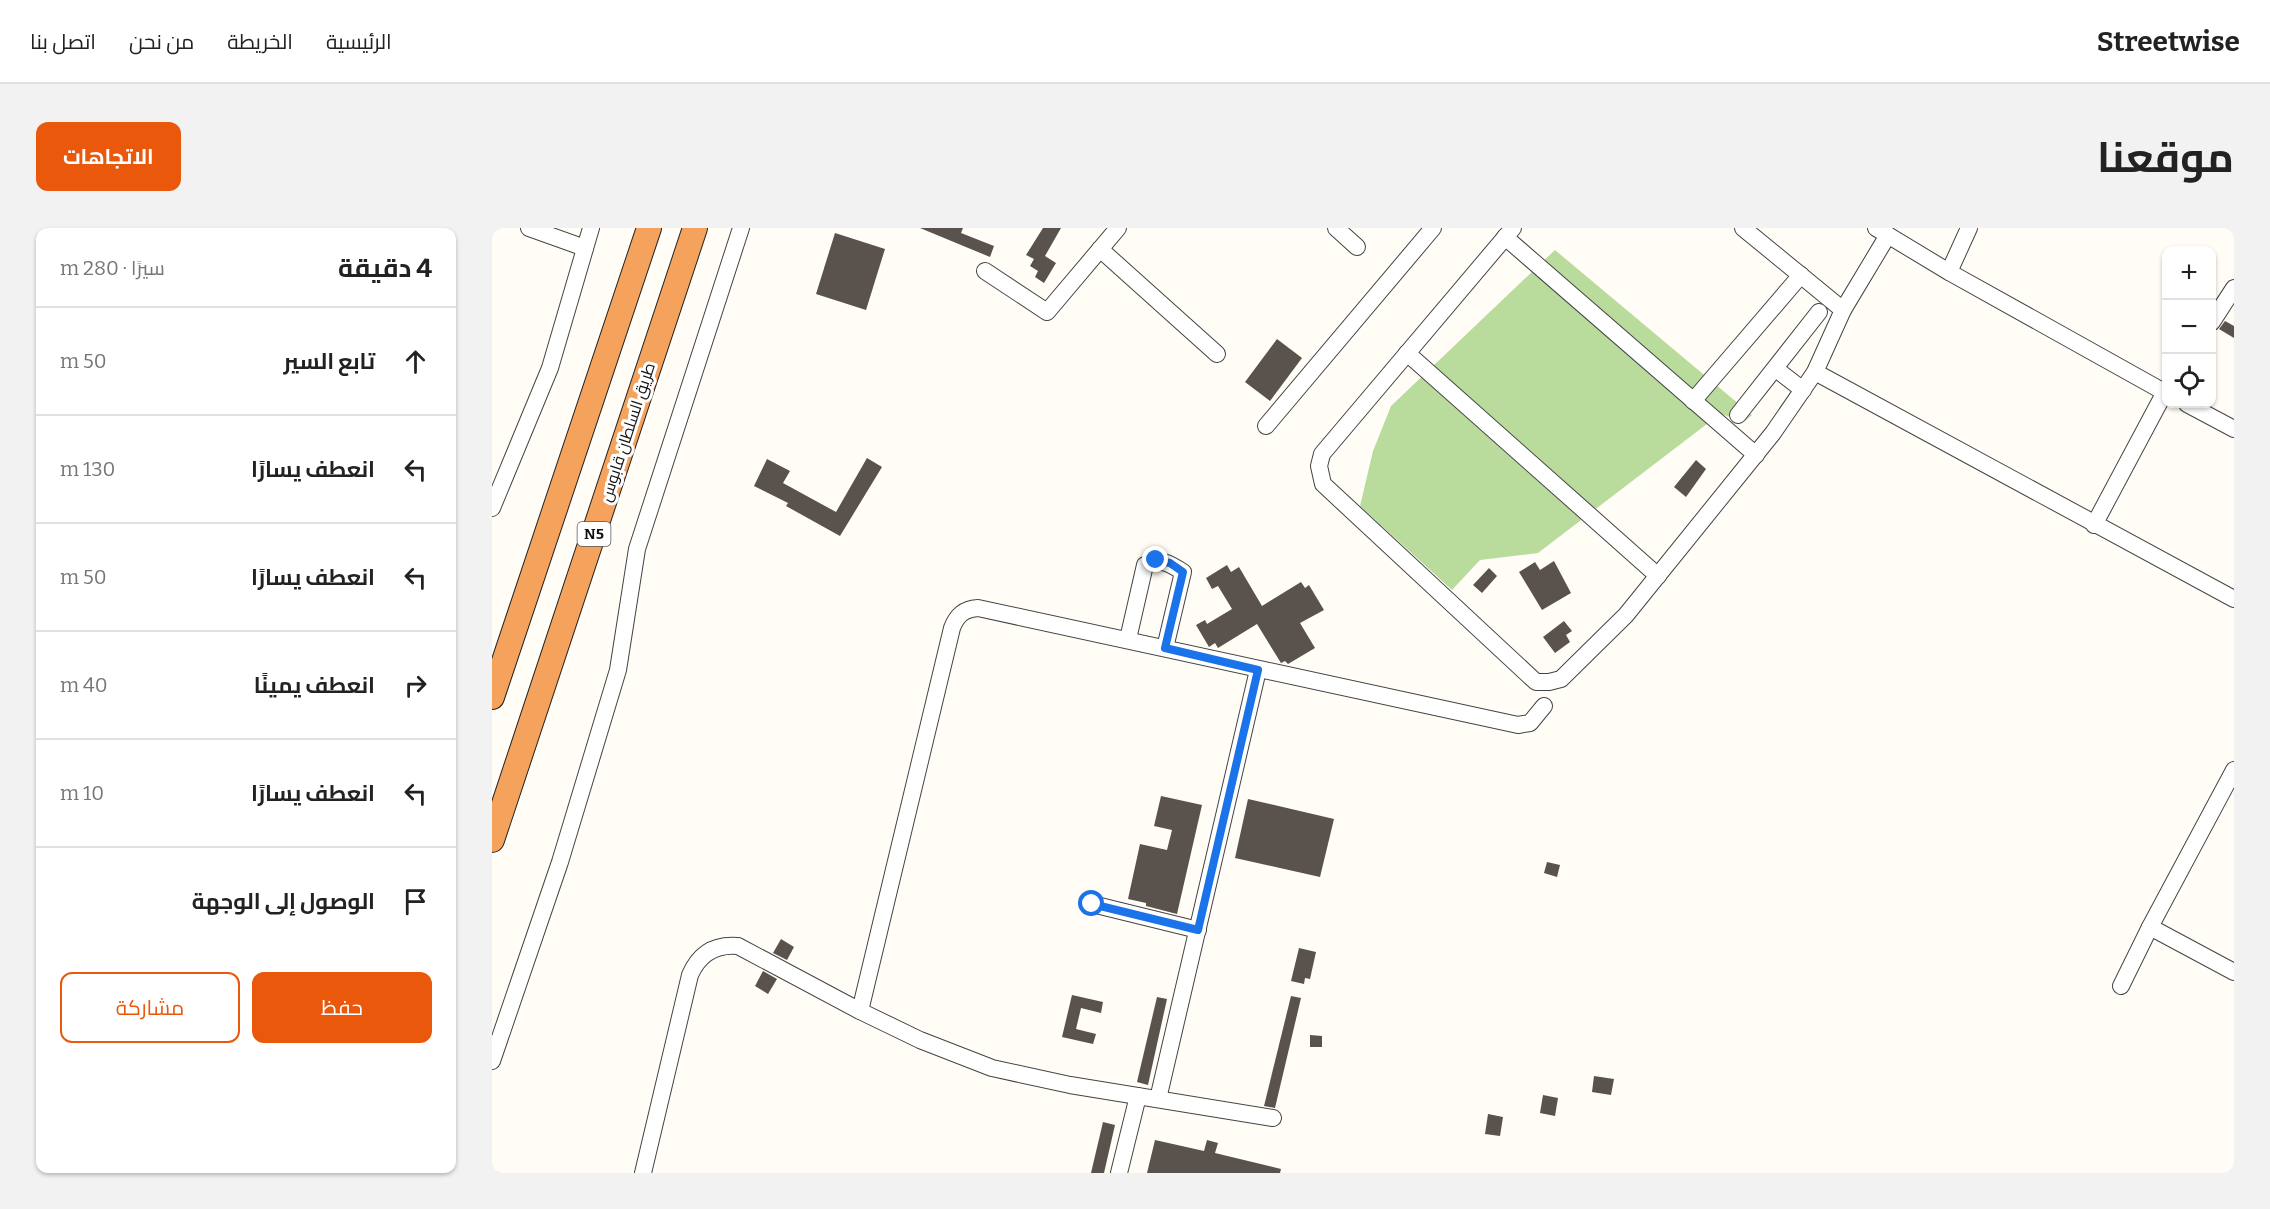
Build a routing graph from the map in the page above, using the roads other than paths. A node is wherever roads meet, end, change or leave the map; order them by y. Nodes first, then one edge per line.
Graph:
1 (529, 228) edge
2 (591, 228) edge
3 (649, 228) edge
4 (695, 228) edge
5 (741, 228) edge
6 (1118, 228) edge
7 (1336, 228) edge
8 (1433, 228) edge
9 (1743, 228) edge
10 (1969, 228) edge
11 (1882, 232) edge
12 (1509, 233) edge
13 (1357, 247) dead end
14 (585, 248) junction
15 (1100, 249) junction
16 (985, 271) dead end
17 (1949, 272) junction
18 (1801, 275) junction
19 (2234, 288) edge
20 (1843, 310) junction
21 (1819, 312) dead end
22 (2216, 315) edge
23 (1407, 353) junction
24 (1217, 354) dead end
25 (1776, 369) junction
26 (1815, 372) junction
27 (2162, 389) edge
28 (1803, 390) junction
29 (2162, 398) edge
30 (1692, 401) junction
31 (2195, 408) edge
32 (1738, 415) dead end
33 (1266, 426) dead end
34 (2234, 429) edge
35 (1756, 455) junction
36 (492, 508) edge
37 (554, 512) junction
38 (2094, 525) junction
39 (1658, 576) junction
40 (2234, 600) edge
41 (1128, 639) junction
42 (1165, 648) junction
43 (1258, 670) junction
44 (492, 674) edge
45 (492, 697) edge
46 (1544, 706) dead end
47 (2234, 770) edge
48 (492, 840) edge
49 (1092, 904) dead end
50 (2150, 927) junction
51 (1198, 930) junction
52 (2234, 972) edge
53 (2121, 986) dead end
54 (860, 1011) junction
55 (492, 1061) edge
56 (1138, 1096) junction
57 (1158, 1099) junction
58 (1273, 1118) dead end
59 (643, 1173) edge
60 (1119, 1173) edge

1 - 14 street
2 - 14 street
3 - 37 highway
4 - 48 highway, طريق السلطان قابوس / N5
5 - 55 street
6 - 15 street
7 - 13 street
8 - 33 street
9 - 18 street
10 - 17 street
11 - 17 street
11 - 20 street
12 - 23 street
12 - 30 street
14 - 36 street
15 - 16 street
15 - 24 street
17 - 27 street
18 - 20 street
18 - 30 street
19 - 22 street
20 - 26 street
21 - 25 street
23 - 39 street
23 - 39 street
25 - 28 street
25 - 32 street
26 - 28 street
26 - 38 street
28 - 35 street
29 - 38 street
30 - 35 street
31 - 34 street
35 - 39 street
37 - 44 highway
37 - 45 highway
38 - 40 street
41 - 42 street
41 - 42 street
41 - 54 street
42 - 43 street
43 - 46 street
43 - 51 street
47 - 50 street
49 - 51 street
50 - 52 street
50 - 53 street
51 - 57 street
54 - 56 street
54 - 59 street
56 - 57 street
56 - 60 street
57 - 58 street

